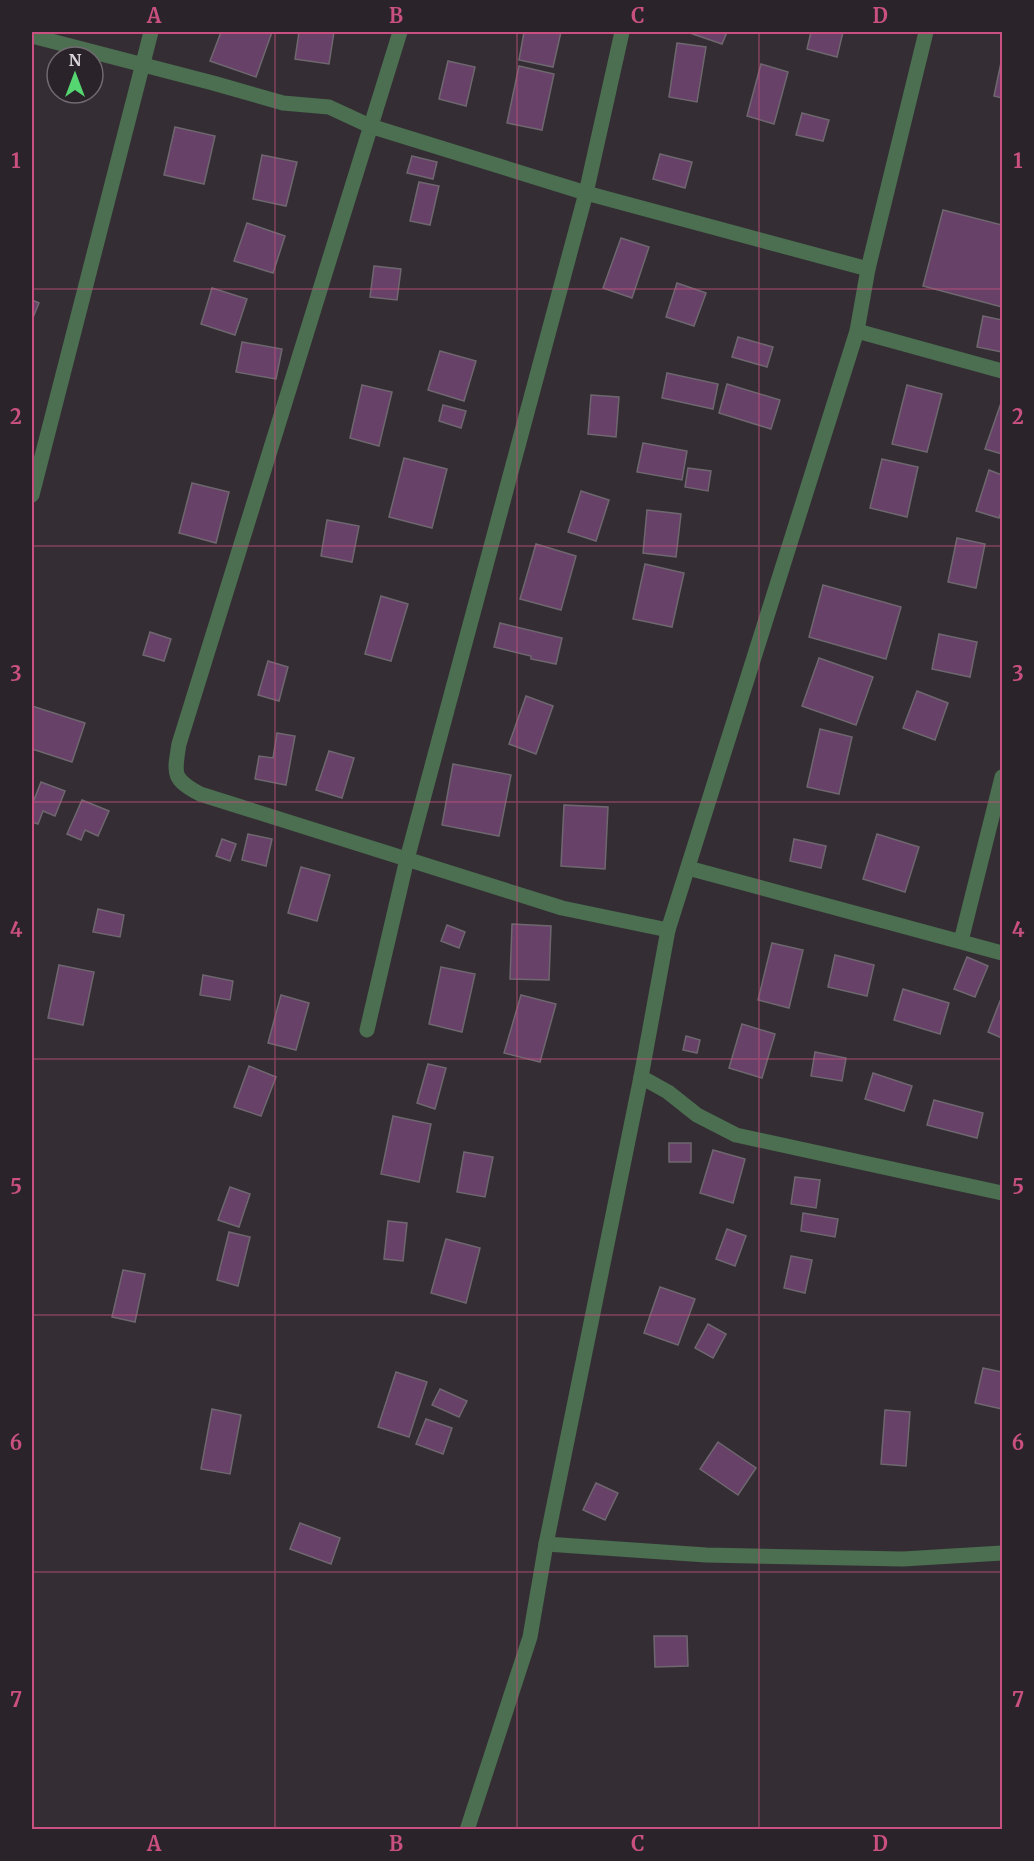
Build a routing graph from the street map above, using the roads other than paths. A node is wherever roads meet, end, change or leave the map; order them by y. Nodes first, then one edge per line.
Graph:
1 (151, 32) edge
2 (400, 32) edge
3 (622, 32) edge
4 (926, 32) edge
5 (32, 36) edge
6 (142, 65) junction
7 (370, 126) junction
8 (585, 193) junction
9 (868, 269) junction
10 (857, 331) junction
11 (1002, 371) edge
12 (32, 495) edge
13 (1002, 777) edge
14 (407, 859) junction
15 (688, 868) junction
16 (668, 930) junction
17 (961, 941) junction
18 (1002, 953) edge
19 (367, 1030) dead end
20 (640, 1077) junction
21 (1002, 1193) edge
22 (546, 1544) junction
23 (1002, 1553) edge
24 (467, 1830) edge

1 - 6 street
2 - 7 street
3 - 8 street
4 - 9 street
5 - 6 street
6 - 7 street
6 - 12 street
7 - 8 street
7 - 14 street
8 - 9 street
8 - 14 street
9 - 10 street
10 - 11 street
10 - 15 street
13 - 17 street
14 - 16 street
14 - 19 street
15 - 16 street
15 - 17 street
16 - 20 street
17 - 18 street
20 - 21 street
20 - 22 street
22 - 23 street
22 - 24 street

